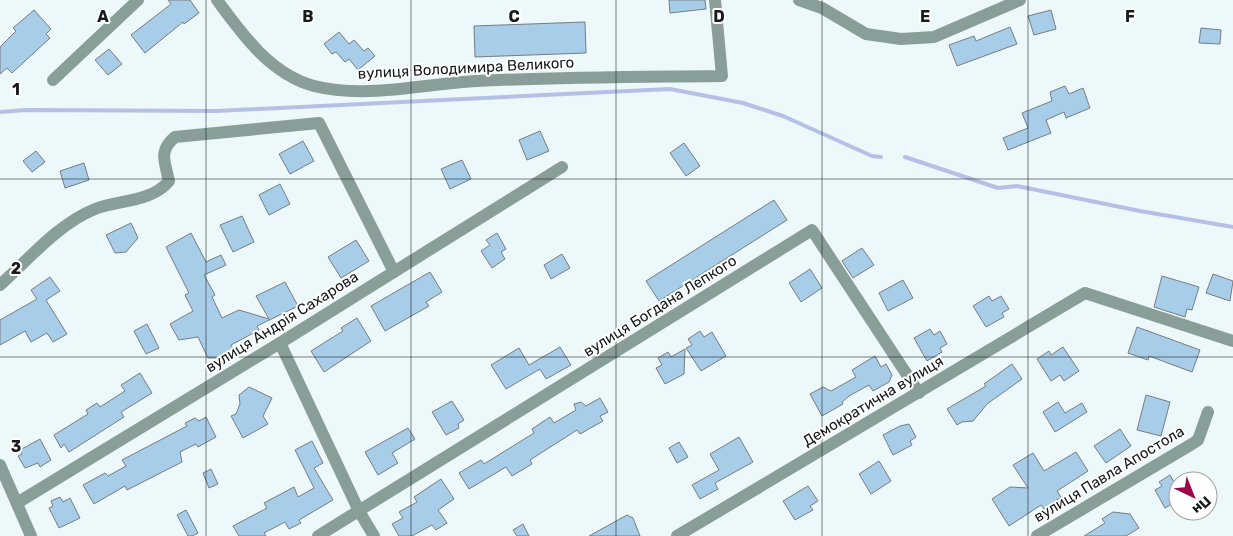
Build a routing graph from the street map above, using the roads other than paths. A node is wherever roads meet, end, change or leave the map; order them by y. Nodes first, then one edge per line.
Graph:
1 (138, 0) edge
2 (217, 0) edge
3 (715, 0) edge
4 (799, 0) edge
5 (1020, 0) edge
6 (53, 80) dead end
7 (562, 167) dead end
8 (394, 272) junction
9 (0, 285) edge
10 (1233, 340) edge
11 (280, 343) junction
12 (919, 393) junction
13 (1208, 412) dead end
14 (0, 465) edge
15 (17, 503) junction
16 (359, 511) junction
17 (31, 536) edge
18 (318, 536) edge
19 (374, 536) edge
20 (678, 536) edge
21 (1036, 536) edge

1 - 6 street
2 - 3 street, вулиця Володимира Великого
4 - 5 street
7 - 8 street, вулиця Андрія Сахарова
8 - 9 street
8 - 11 street, вулиця Андрія Сахарова
10 - 12 street, Демократична вулиця
11 - 15 street, вулиця Андрія Сахарова
11 - 16 street
12 - 16 street, вулиця Богдана Лепкого
12 - 20 street, Демократична вулиця
13 - 21 street, вулиця Павла Апостола
14 - 15 street
15 - 17 street
16 - 18 street, вулиця Богдана Лепкого
16 - 19 street

